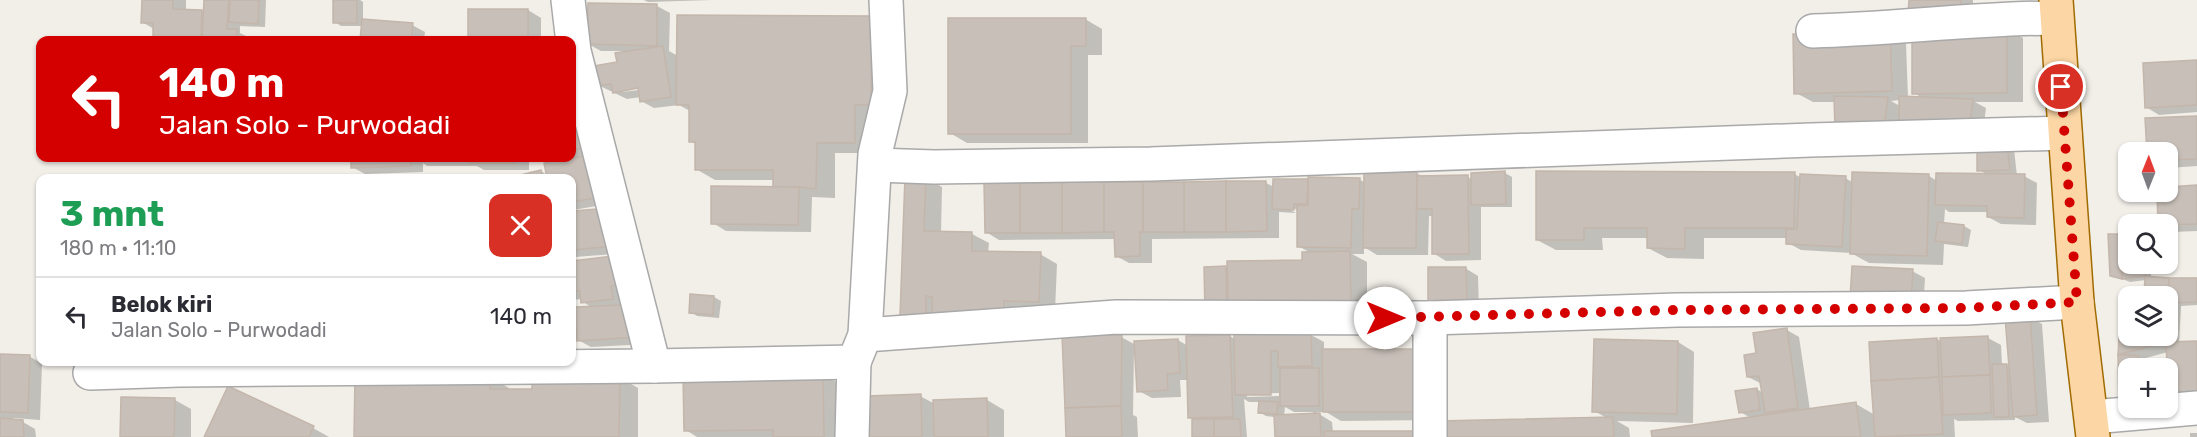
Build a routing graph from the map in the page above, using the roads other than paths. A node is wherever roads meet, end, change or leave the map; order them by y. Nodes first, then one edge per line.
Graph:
1 (568, 0) edge
2 (886, 0) edge
3 (2056, 9) edge
4 (1813, 31) dead end
5 (572, 36) edge
6 (576, 59) edge
7 (2064, 133) junction
8 (874, 165) junction
9 (2077, 302) junction
10 (1430, 318) junction
11 (859, 348) junction
12 (422, 366) edge
13 (576, 366) edge
14 (654, 366) junction
15 (90, 373) dead end
16 (2197, 408) edge
17 (2092, 427) edge
18 (852, 437) edge
19 (1430, 437) edge

1 - 5 street
2 - 8 street
3 - 4 street
3 - 7 main road
6 - 14 street
7 - 8 street
7 - 9 main road
8 - 11 street
9 - 10 street
9 - 17 main road
10 - 11 street
10 - 19 street
11 - 14 street
11 - 18 street
12 - 15 street
13 - 14 street
16 - 17 street

